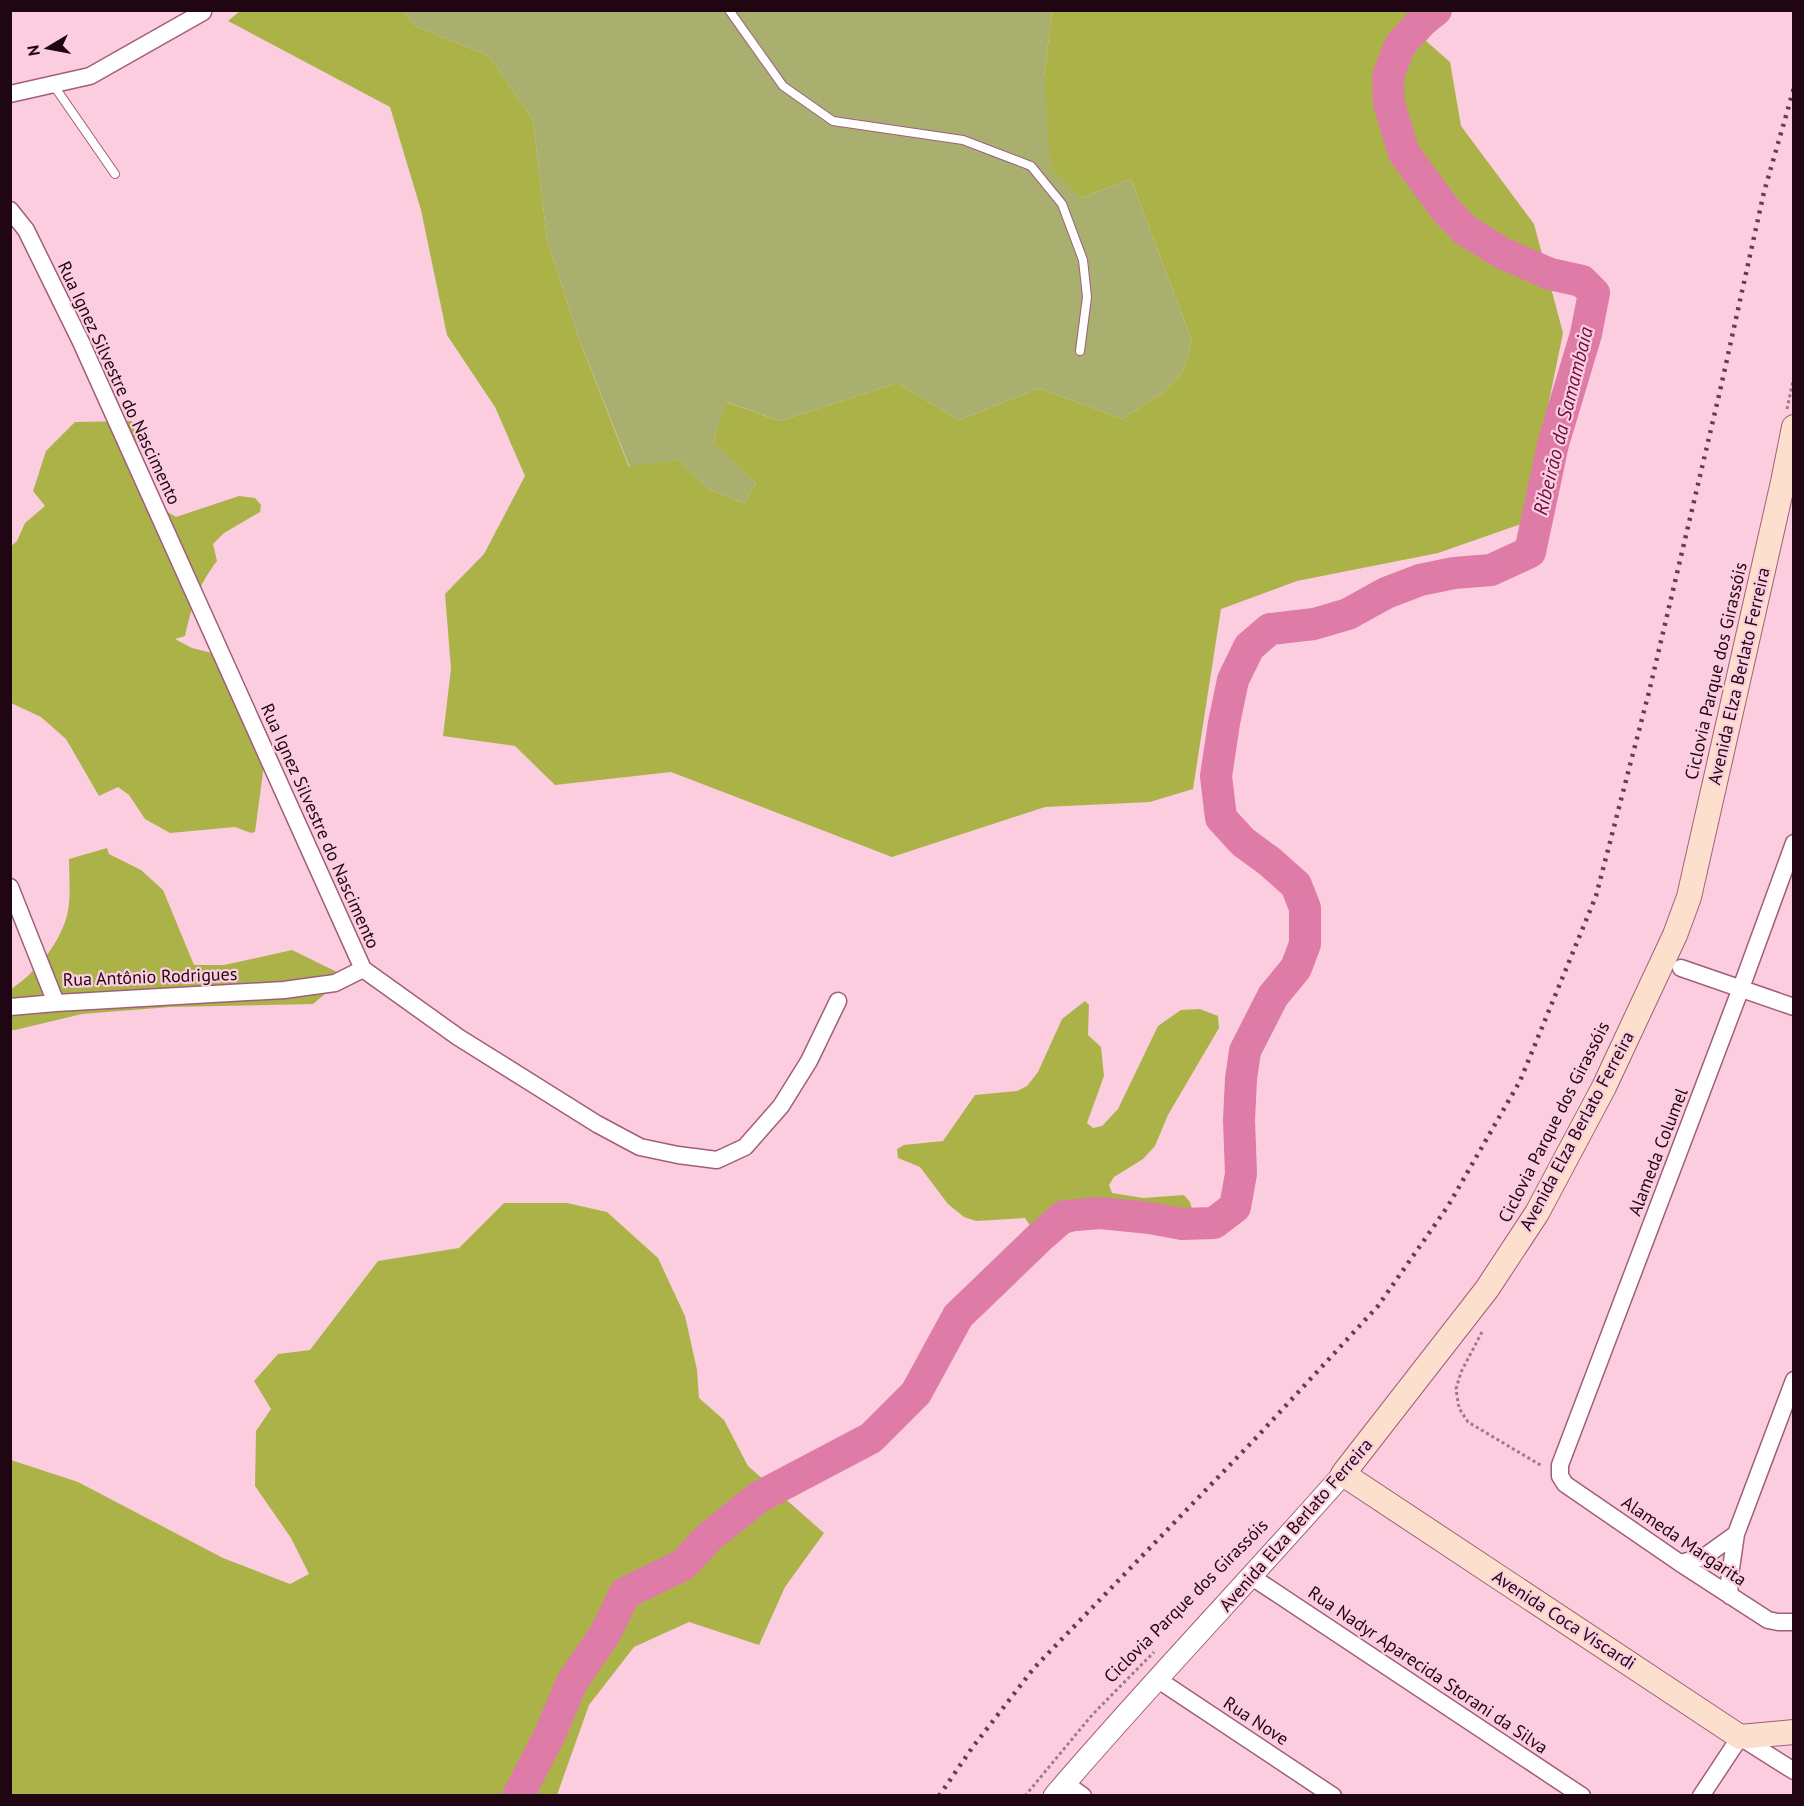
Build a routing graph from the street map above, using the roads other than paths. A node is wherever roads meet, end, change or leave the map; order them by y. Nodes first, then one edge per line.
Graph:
1 (729, 10) edge
2 (203, 12) edge
3 (52, 83) junction
4 (10, 94) edge
5 (115, 174) dead end
6 (10, 210) edge
7 (1080, 351) dead end
8 (1790, 419) edge
9 (1794, 843) edge
10 (10, 887) edge
11 (1681, 968) dead end
12 (363, 969) junction
13 (1741, 988) junction
14 (838, 1001) dead end
15 (56, 1003) junction
16 (10, 1007) edge
17 (1794, 1007) edge
18 (1794, 1380) edge
19 (1343, 1474) junction
20 (1560, 1476) joint
21 (1736, 1534) junction
22 (1680, 1563) junction
23 (1252, 1577) junction
24 (1730, 1596) junction
25 (1794, 1622) edge
26 (1157, 1680) junction
27 (1794, 1732) edge
28 (1740, 1737) junction
29 (1794, 1771) edge
30 (1059, 1789) edge
31 (1083, 1796) edge
32 (1333, 1796) edge
33 (1582, 1796) edge
34 (1701, 1796) edge

1 - 7 lane
2 - 3 street
3 - 4 street
3 - 5 lane
6 - 12 street, Rua Ignez Silvestre do Nascimento
8 - 19 main road, Avenida Elza Berlato Ferreira
9 - 13 street, Alameda Columel
10 - 15 street, Rua Antônio Rodrigues
11 - 13 street
12 - 14 street, Rua Ignez Silvestre do Nascimento
12 - 15 street, Rua Antônio Rodrigues
13 - 17 street
13 - 20 street, Alameda Columel
15 - 16 street
18 - 21 street
19 - 23 street, Avenida Elza Berlato Ferreira
19 - 28 main road, Avenida Coca Viscardi
20 - 22 street, Alameda Margarita
21 - 22 street
21 - 24 street
22 - 24 street, Alameda Margarita
23 - 26 street, Avenida Elza Berlato Ferreira
23 - 33 street, Rua Nadyr Aparecida Storani da Silva
24 - 25 street, Alameda Margarita
26 - 30 street, Avenida Elza Berlato Ferreira
26 - 32 street, Rua Nove
27 - 28 main road
28 - 29 street
28 - 34 street
30 - 31 street

